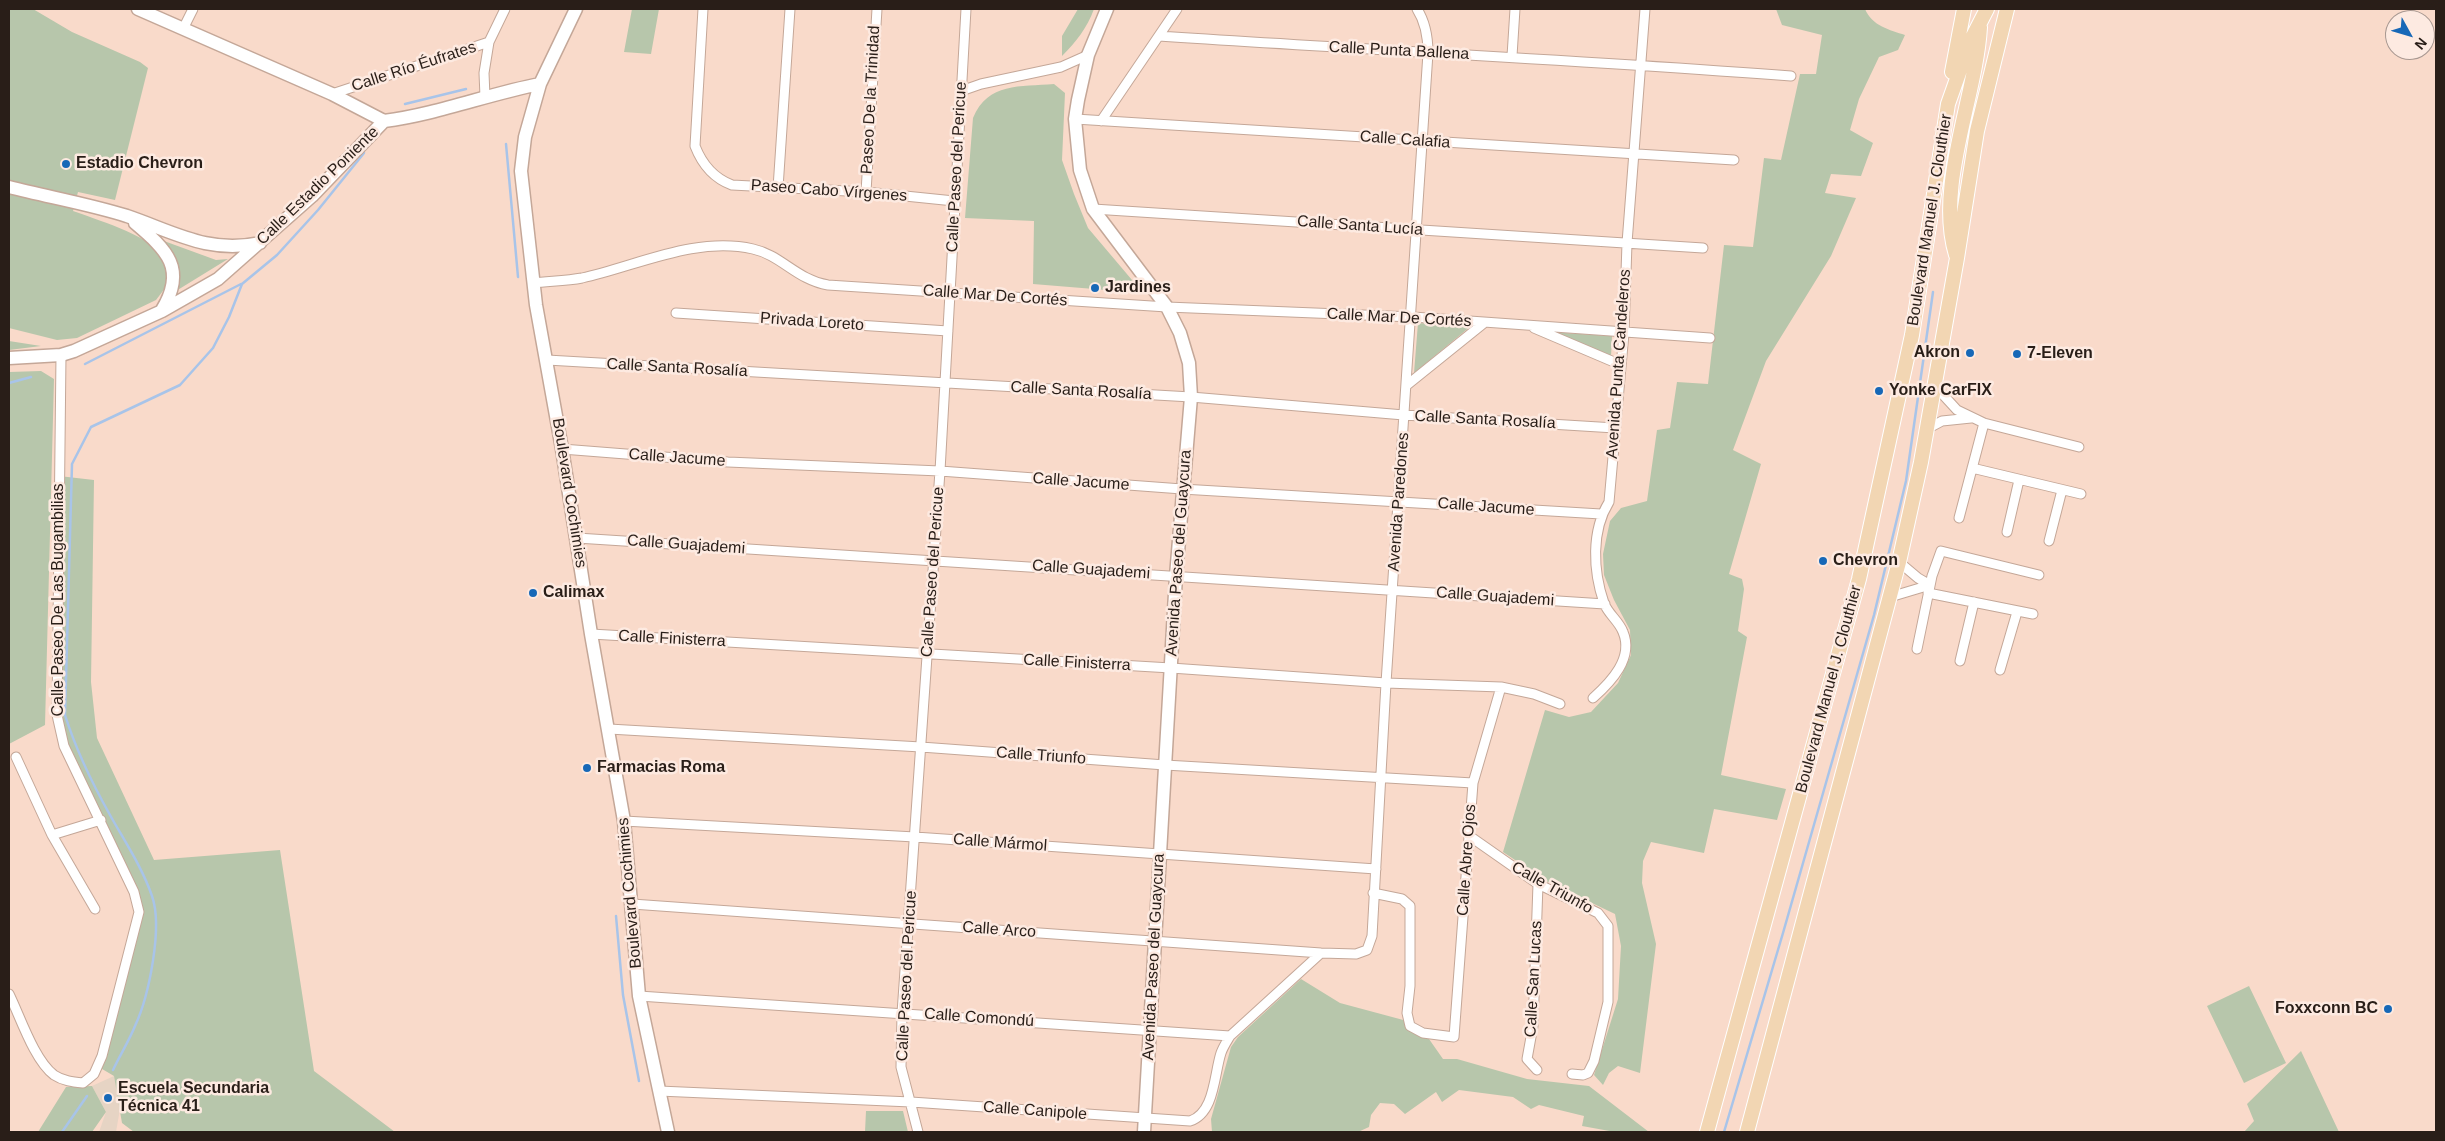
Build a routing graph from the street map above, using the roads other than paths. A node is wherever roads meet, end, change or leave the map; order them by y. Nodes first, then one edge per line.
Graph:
1 (138, 9) edge
2 (193, 9) edge
3 (506, 9) edge
4 (576, 9) edge
5 (703, 9) edge
6 (790, 9) edge
7 (877, 9) edge
8 (966, 9) edge
9 (1106, 9) edge
10 (1177, 9) edge
11 (1417, 9) edge
12 (1515, 9) edge
13 (1645, 9) edge
14 (1964, 9) edge
15 (2007, 9) edge
16 (1983, 13) edge
17 (183, 29) junction
18 (1159, 36) junction
19 (489, 42) junction
20 (1428, 53) junction
21 (1088, 55) junction
22 (1512, 56) junction
23 (1640, 64) junction
24 (1791, 76) dead end
25 (540, 84) junction
26 (961, 91) junction
27 (332, 94) junction
28 (485, 97) junction
29 (1948, 104) junction
30 (1075, 119) junction
31 (384, 121) junction
32 (1101, 121) junction
33 (1422, 141) junction
34 (1634, 153) junction
35 (1734, 160) dead end
36 (9, 187) edge
37 (778, 188) junction
38 (866, 192) junction
39 (954, 201) junction
40 (1093, 208) junction
41 (128, 216) junction
42 (1417, 230) junction
43 (262, 242) junction
44 (1628, 243) junction
45 (1703, 248) dead end
46 (1957, 258) junction
47 (532, 283) junction
48 (950, 293) junction
49 (1167, 307) junction
50 (162, 311) junction
51 (676, 314) dead end
52 (1412, 317) junction
53 (1484, 323) junction
54 (1528, 326) junction
55 (948, 331) junction
56 (1624, 333) junction
57 (1710, 338) dead end
58 (61, 355) junction
59 (9, 358) edge
60 (547, 360) junction
61 (1621, 365) junction
62 (944, 384) junction
63 (1407, 385) junction
64 (1934, 386) junction
65 (1191, 397) junction
66 (1404, 415) junction
67 (1974, 418) junction
68 (1984, 423) junction
69 (1615, 428) junction
70 (1926, 429) junction
71 (2080, 447) dead end
72 (562, 449) junction
73 (1972, 468) junction
74 (940, 471) junction
75 (2019, 480) junction
76 (1182, 489) junction
77 (2062, 490) junction
78 (2081, 494) dead end
79 (1399, 501) junction
80 (1601, 514) junction
81 (1959, 518) dead end
82 (2008, 532) dead end
83 (576, 538) junction
84 (2049, 542) dead end
85 (934, 561) junction
86 (1899, 562) junction
87 (2039, 575) dead end
88 (1176, 576) junction
89 (1929, 589) junction
90 (1393, 590) junction
91 (1890, 597) junction
92 (1974, 602) junction
93 (1605, 604) junction
94 (2017, 612) junction
95 (2033, 614) dead end
96 (591, 634) junction
97 (1917, 649) dead end
98 (928, 654) junction
99 (1960, 660) dead end
100 (1171, 668) junction
101 (2000, 670) dead end
102 (1386, 683) junction
103 (1501, 687) junction
104 (1593, 698) dead end
105 (1560, 704) dead end
106 (609, 729) junction
107 (921, 747) junction
108 (16, 756) dead end
109 (1165, 766) junction
110 (1381, 776) junction
111 (1473, 783) junction
112 (101, 820) junction
113 (624, 821) junction
114 (52, 835) junction
115 (1468, 835) junction
116 (915, 836) junction
117 (1160, 854) junction
118 (1376, 869) junction
119 (1538, 884) junction
120 (1373, 893) junction
121 (632, 904) junction
122 (95, 909) dead end
123 (908, 924) junction
124 (1155, 940) junction
125 (1367, 950) joint
126 (1321, 953) junction
127 (9, 994) edge
128 (639, 996) junction
129 (902, 1013) junction
130 (1150, 1030) junction
131 (1230, 1036) junction
132 (1537, 1070) dead end
133 (1572, 1074) dead end
134 (659, 1091) junction
135 (910, 1102) junction
136 (1145, 1119) junction
137 (668, 1132) edge
138 (918, 1132) edge
139 (1144, 1132) edge
140 (1707, 1132) edge
141 (1747, 1132) edge

1 - 17 street
2 - 17 street
3 - 19 street, Calle Río Éufrates
4 - 25 street, Boulevard Cochimies
5 - 37 street, Paseo Cabo Vírgenes
6 - 37 street
7 - 38 street, Paseo De la Trinidad
8 - 26 street, Calle Paseo del Pericue
9 - 21 street, Avenida Paseo del Guaycura
10 - 18 street
11 - 20 street, Avenida Paredones
12 - 22 street
13 - 23 street, Avenida Punta Candeleros
14 - 29 main road
15 - 46 main road, Boulevard Manuel J. Clouthier
16 - 29 main road, Boulevard Manuel J. Clouthier
16 - 46 main road
17 - 27 street
18 - 20 street, Calle Punta Ballena
18 - 32 street
19 - 27 street, Calle Río Éufrates
19 - 28 street
20 - 22 street, Calle Punta Ballena
20 - 33 street, Avenida Paredones
21 - 26 street
21 - 30 street, Avenida Paseo del Guaycura
22 - 23 street, Calle Punta Ballena
23 - 24 street, Calle Punta Ballena
23 - 34 street, Avenida Punta Candeleros
25 - 28 street
25 - 47 street, Boulevard Cochimies
26 - 39 street, Calle Paseo del Pericue
27 - 31 street
28 - 31 street
29 - 140 main road, Boulevard Manuel J. Clouthier
30 - 32 street, Calle Calafia
30 - 40 street, Avenida Paseo del Guaycura
31 - 43 street, Calle Estadio Poniente
32 - 33 street, Calle Calafia
33 - 34 street, Calle Calafia
33 - 42 street, Avenida Paredones
34 - 35 street, Calle Calafia
34 - 44 street, Avenida Punta Candeleros
36 - 41 street
37 - 38 street, Paseo Cabo Vírgenes
38 - 39 street, Paseo Cabo Vírgenes
39 - 48 street, Calle Paseo del Pericue
40 - 42 street, Calle Santa Lucía
40 - 49 street, Avenida Paseo del Guaycura
41 - 43 street
41 - 50 street
42 - 44 street, Calle Santa Lucía
42 - 52 street, Avenida Paredones
43 - 50 street, Calle Estadio Poniente
44 - 45 street, Calle Santa Lucía
44 - 56 street, Avenida Punta Candeleros
46 - 64 main road, Boulevard Manuel J. Clouthier
47 - 48 street, Calle Mar De Cortés
47 - 60 street, Boulevard Cochimies
48 - 49 street, Calle Mar De Cortés
48 - 55 street, Calle Paseo del Pericue
49 - 52 street, Calle Mar De Cortés
49 - 65 street, Avenida Paseo del Guaycura
50 - 58 street, Calle Estadio Poniente
51 - 55 street, Privada Loreto
52 - 53 street, Calle Mar De Cortés
52 - 63 street, Avenida Paredones
53 - 54 street, Calle Mar De Cortés
53 - 63 street
54 - 56 street, Calle Mar De Cortés
54 - 61 street
55 - 62 street, Calle Paseo del Pericue
56 - 57 street, Calle Mar De Cortés
56 - 61 street, Avenida Punta Candeleros
58 - 59 street, Calle Estadio Poniente
58 - 112 street, Calle Paseo De Las Bugambilias
60 - 62 street, Calle Santa Rosalía
60 - 72 street, Boulevard Cochimies
61 - 69 street, Avenida Punta Candeleros
62 - 65 street, Calle Santa Rosalía
62 - 74 street, Calle Paseo del Pericue
63 - 66 street, Avenida Paredones
64 - 67 street
64 - 70 main road, Boulevard Manuel J. Clouthier
65 - 66 street, Calle Santa Rosalía
65 - 76 street, Avenida Paseo del Guaycura
66 - 69 street, Calle Santa Rosalía
66 - 79 street, Avenida Paredones
67 - 68 street
67 - 70 street
68 - 71 street
68 - 73 street
69 - 80 street, Avenida Punta Candeleros
70 - 86 main road, Boulevard Manuel J. Clouthier
72 - 74 street, Calle Jacume
72 - 83 street, Boulevard Cochimies
73 - 75 street
73 - 81 street
74 - 76 street, Calle Jacume
74 - 85 street, Calle Paseo del Pericue
75 - 77 street
75 - 82 street
76 - 79 street, Calle Jacume
76 - 88 street, Avenida Paseo del Guaycura
77 - 78 street
77 - 84 street
79 - 80 street, Calle Jacume
79 - 90 street, Avenida Paredones
80 - 93 street, Avenida Punta Candeleros
83 - 85 street, Calle Guajademi
83 - 96 street, Boulevard Cochimies
85 - 88 street, Calle Guajademi
85 - 98 street, Calle Paseo del Pericue
86 - 89 street
86 - 91 main road, Boulevard Manuel J. Clouthier
87 - 89 street
88 - 90 street, Calle Guajademi
88 - 100 street, Avenida Paseo del Guaycura
89 - 91 street
89 - 92 street
89 - 97 street
90 - 93 street, Calle Guajademi
90 - 102 street, Avenida Paredones
91 - 141 main road, Boulevard Manuel J. Clouthier
92 - 94 street
92 - 99 street
93 - 104 street, Avenida Punta Candeleros
94 - 95 street
94 - 101 street
96 - 98 street, Calle Finisterra
96 - 106 street, Boulevard Cochimies
98 - 100 street, Calle Finisterra
98 - 107 street, Calle Paseo del Pericue
100 - 102 street, Calle Finisterra
100 - 109 street, Avenida Paseo del Guaycura
102 - 103 street, Calle Finisterra
102 - 110 street, Avenida Paredones
103 - 105 street, Calle Finisterra
103 - 111 street, Calle Abre Ojos
106 - 107 street, Calle Triunfo
106 - 113 street, Boulevard Cochimies
107 - 109 street, Calle Triunfo
107 - 116 street, Calle Paseo del Pericue
108 - 114 street
109 - 110 street, Calle Triunfo
109 - 117 street, Avenida Paseo del Guaycura
110 - 111 street, Calle Triunfo
110 - 118 street, Avenida Paredones
111 - 115 street, Calle Abre Ojos
112 - 114 street
112 - 127 street, Calle Paseo De Las Bugambilias
113 - 116 street, Calle Mármol
113 - 121 street, Boulevard Cochimies
114 - 122 street
115 - 119 street, Calle Triunfo
115 - 120 street, Calle Abre Ojos
116 - 117 street, Calle Mármol
116 - 123 street, Calle Paseo del Pericue
117 - 118 street, Calle Mármol
117 - 124 street, Avenida Paseo del Guaycura
118 - 120 street, Avenida Paredones
119 - 132 street, Calle San Lucas
119 - 133 street, Calle Triunfo
120 - 125 street, Avenida Paredones
121 - 123 street, Calle Arco
121 - 128 street, Boulevard Cochimies
123 - 124 street, Calle Arco
123 - 129 street, Calle Paseo del Pericue
124 - 126 street, Calle Arco
124 - 130 street, Avenida Paseo del Guaycura
125 - 126 street, Calle Arco
126 - 131 street, Calle Canipole
128 - 129 street, Calle Comondú
128 - 134 street, Boulevard Cochimies
129 - 130 street, Calle Comondú
129 - 135 street, Calle Paseo del Pericue
130 - 131 street, Calle Comondú
130 - 136 street, Avenida Paseo del Guaycura
131 - 136 street, Calle Canipole
134 - 135 street, Calle Canipole
134 - 137 street, Boulevard Cochimies
135 - 136 street, Calle Canipole
135 - 138 street, Calle Paseo del Pericue
136 - 139 street, Avenida Paseo del Guaycura

